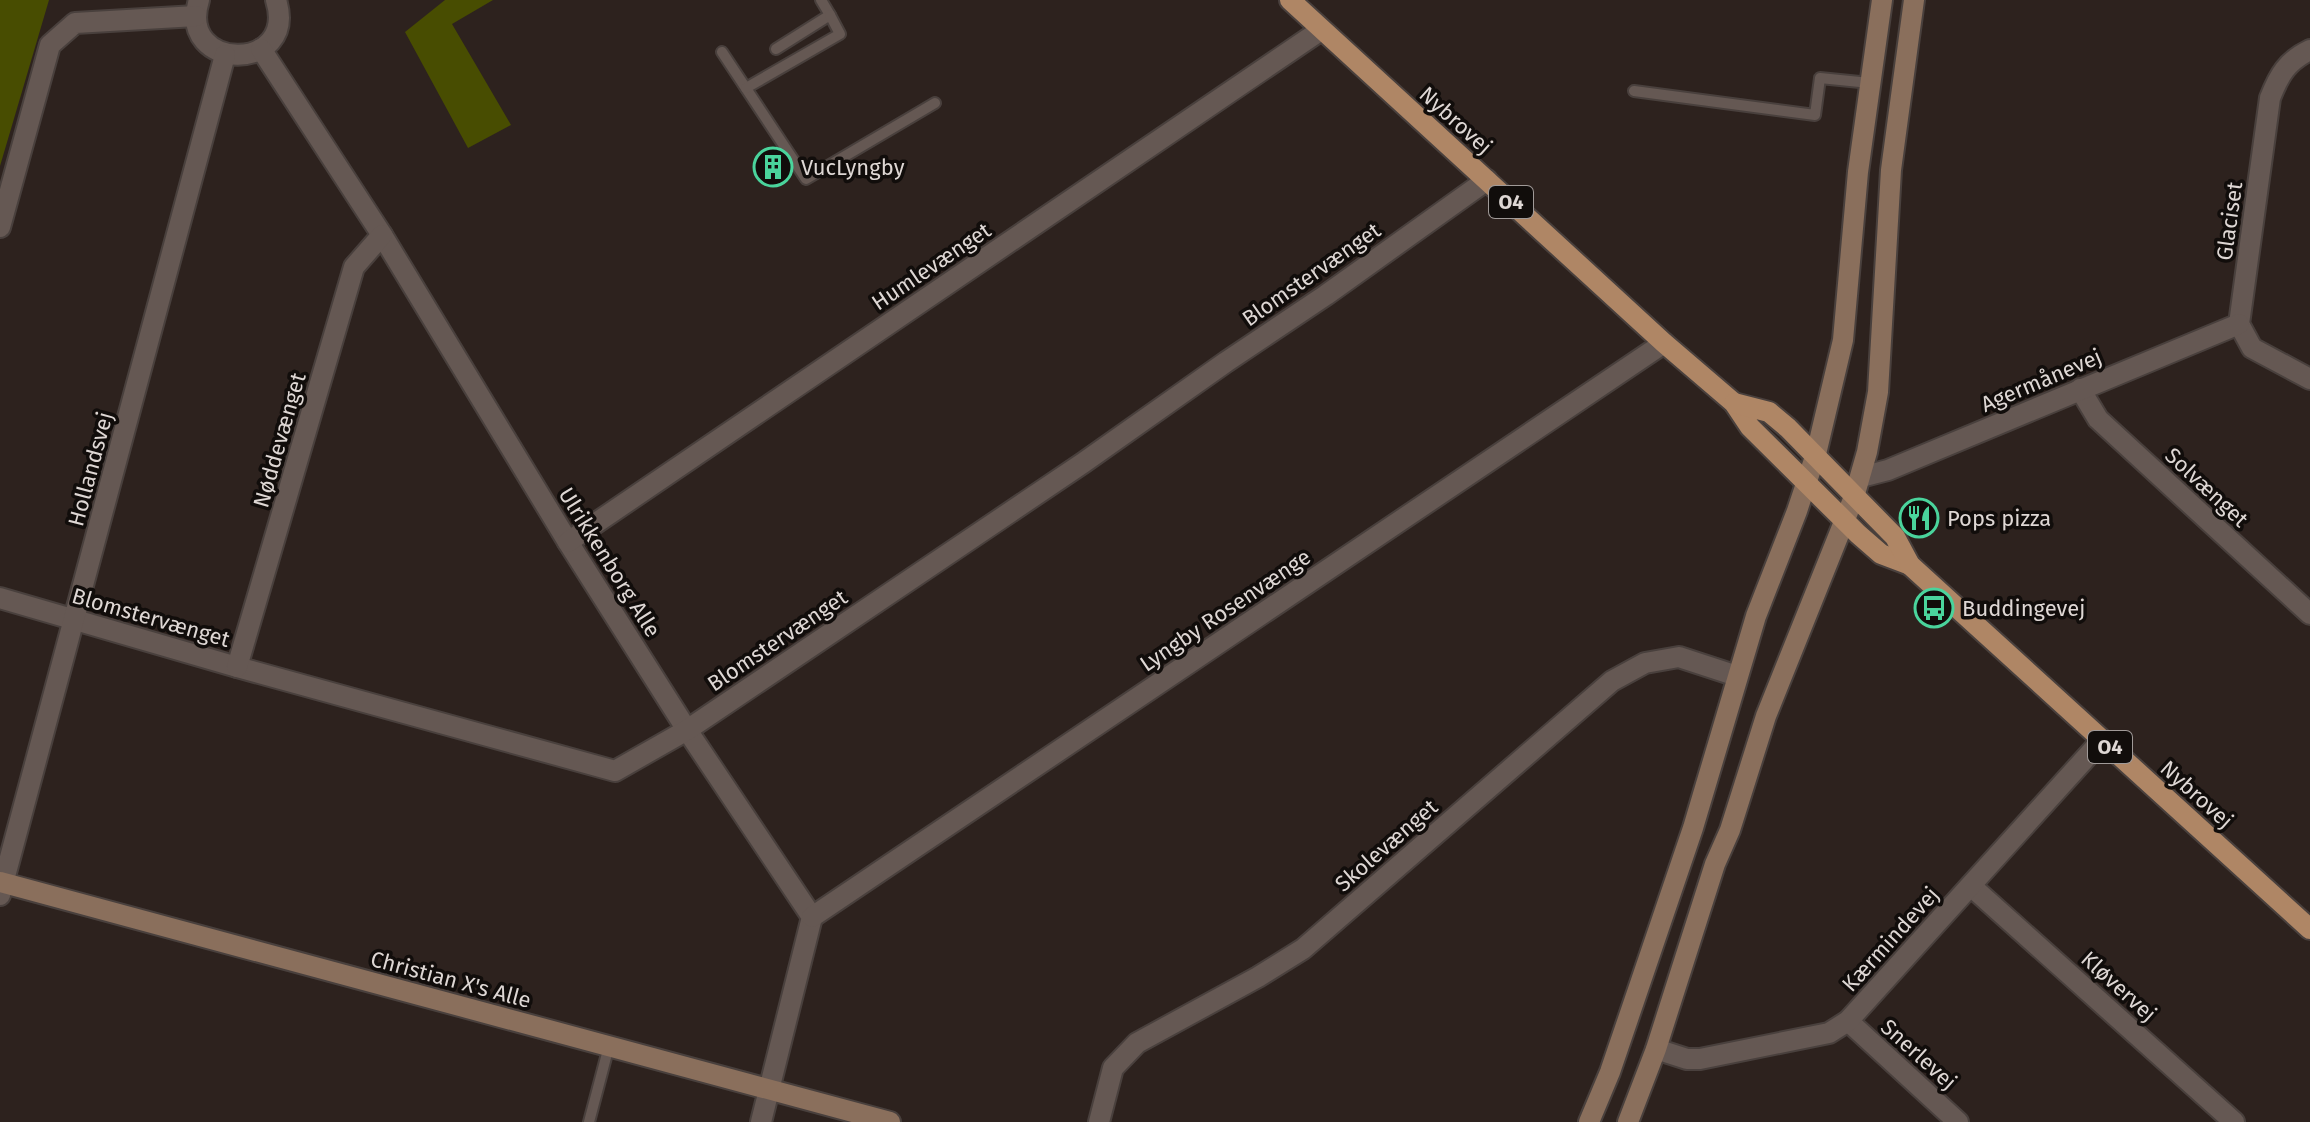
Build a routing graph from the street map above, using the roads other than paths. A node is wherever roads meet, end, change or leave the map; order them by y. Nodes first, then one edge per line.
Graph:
1 (276, 0) edge
2 (821, 0) edge
3 (1290, 0) edge
4 (1882, 0) edge
5 (1914, 0) edge
6 (197, 8) edge
7 (830, 15) junction
8 (1321, 30) junction
9 (261, 49) junction
10 (776, 49) dead end
11 (2310, 50) edge
12 (722, 52) dead end
13 (225, 55) junction
14 (1870, 83) junction
15 (746, 88) junction
16 (1634, 91) dead end
17 (935, 103) dead end
18 (1487, 180) junction
19 (0, 227) edge
20 (382, 235) junction
21 (2239, 324) junction
22 (1664, 343) junction
23 (2310, 379) edge
24 (2080, 389) junction
25 (1734, 403) junction
26 (1816, 454) junction
27 (1861, 477) junction
28 (1807, 483) junction
29 (1854, 497) junction
30 (1844, 520) junction
31 (568, 542) junction
32 (1910, 565) junction
33 (0, 598) edge
34 (2310, 614) edge
35 (75, 619) junction
36 (237, 667) junction
37 (1737, 676) junction
38 (687, 730) junction
39 (2102, 740) junction
40 (1971, 886) junction
41 (1, 887) edge
42 (812, 917) junction
43 (2310, 929) edge
44 (1848, 1021) junction
45 (609, 1046) junction
46 (1656, 1049) junction
47 (770, 1089) junction
48 (589, 1122) edge
49 (761, 1122) edge
50 (890, 1122) edge
51 (1099, 1122) edge
52 (1589, 1122) edge
53 (1628, 1122) edge
54 (1958, 1122) edge
55 (2234, 1122) edge

1 - 9 street
2 - 7 lane
3 - 8 main road, Nybrovej / O4
4 - 14 street
5 - 27 street
6 - 13 street
6 - 19 street
7 - 10 lane
7 - 15 lane
8 - 18 main road, Nybrovej / O4
8 - 31 street, Humlevænget
9 - 13 street
9 - 20 street, Ulrikkenborg Alle
11 - 21 street, Glaciset
12 - 15 lane
13 - 35 street, Hollandsvej
14 - 16 lane
14 - 26 street
15 - 17 lane
18 - 22 main road, Nybrovej / O4
18 - 38 street, Blomstervænget
20 - 31 street, Ulrikkenborg Alle
20 - 36 street, Nøddevænget
21 - 23 street
21 - 24 street, Agermånevej
22 - 25 main road, Nybrovej / O4
22 - 42 street, Lyngby Rosenvænge
24 - 27 street, Agermånevej
24 - 34 street, Solvænget
25 - 26 main road, Nybrovej / O4
25 - 28 main road, Nybrovej / O4
26 - 28 street
26 - 29 main road, Nybrovej / O4
27 - 29 street
28 - 30 main road, Nybrovej / O4
28 - 37 street
29 - 30 street
29 - 32 main road, Nybrovej / O4
30 - 32 main road, Nybrovej / O4
30 - 46 street
31 - 38 street, Ulrikkenborg Alle
32 - 39 main road, Nybrovej / O4
33 - 35 street, Blomstervænget
35 - 36 street, Blomstervænget
35 - 41 street, Hollandsvej
36 - 38 street, Blomstervænget
37 - 51 street, Skolevænget
37 - 52 street
38 - 42 street, Ulrikkenborg Alle
39 - 40 street, Kærmindevej
39 - 43 main road, Nybrovej / O4
40 - 44 street, Kærmindevej
40 - 55 street, Kløvervej
41 - 45 street, Christian X's Alle
42 - 47 street
44 - 46 street, Kærmindevej
44 - 54 street, Snerlevej
45 - 47 street, Christian X's Alle
45 - 48 lane
46 - 53 street
47 - 49 street
47 - 50 street, Christian X's Alle

